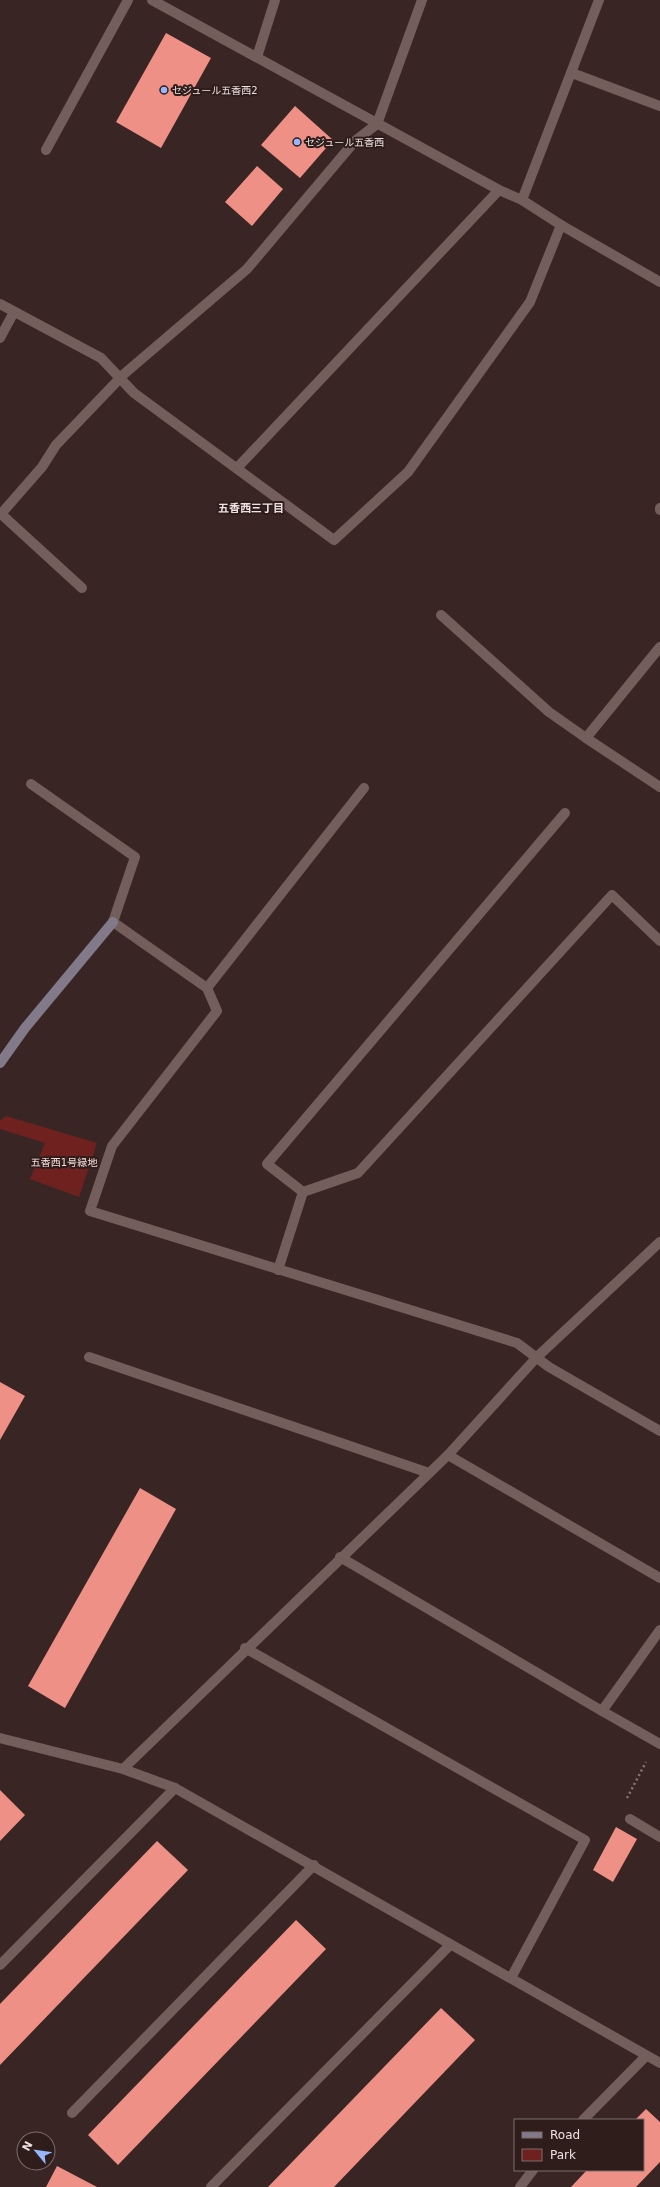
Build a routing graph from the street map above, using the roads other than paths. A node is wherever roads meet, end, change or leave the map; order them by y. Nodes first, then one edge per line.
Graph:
1 (128, 0) edge
2 (152, 0) edge
3 (275, 0) edge
4 (422, 0) edge
5 (599, 0) edge
6 (257, 57) junction
7 (572, 73) junction
8 (660, 106) edge
9 (377, 124) junction
10 (46, 150) dead end
11 (499, 190) junction
12 (522, 200) junction
13 (561, 225) junction
14 (660, 282) edge
15 (0, 304) edge
16 (14, 312) junction
17 (0, 338) edge
18 (120, 378) junction
19 (237, 468) junction
20 (1, 515) edge
21 (82, 588) dead end
22 (441, 615) dead end
23 (660, 647) edge
24 (586, 738) junction
25 (31, 784) dead end
26 (660, 787) edge
27 (364, 788) dead end
28 (565, 813) dead end
29 (113, 922) junction
30 (660, 941) edge
31 (207, 988) junction
32 (0, 1063) edge
33 (302, 1192) junction
34 (660, 1242) edge
35 (278, 1270) junction
36 (89, 1357) dead end
37 (537, 1357) junction
38 (660, 1431) edge
39 (448, 1455) junction
40 (429, 1473) junction
41 (340, 1557) junction
42 (660, 1578) edge
43 (660, 1630) edge
44 (245, 1648) junction
45 (602, 1711) junction
46 (0, 1739) edge
47 (658, 1743) edge
48 (123, 1769) junction
49 (175, 1788) junction
50 (630, 1819) road end
51 (660, 1837) edge
52 (314, 1865) junction
53 (450, 1945) junction
54 (0, 1965) edge
55 (511, 1978) junction
56 (646, 2056) junction
57 (660, 2063) edge
58 (72, 2113) dead end
59 (584, 2119) edge
60 (533, 2171) edge
61 (211, 2187) edge
62 (520, 2187) edge

1 - 10 street
2 - 6 street
3 - 6 street
4 - 9 street
5 - 7 street
6 - 9 street
7 - 8 street
7 - 12 street
9 - 11 street
9 - 18 street
11 - 12 street
11 - 19 street
12 - 13 street
13 - 14 street
13 - 19 street
15 - 16 street
16 - 17 street
16 - 18 street
18 - 19 street
18 - 20 street
20 - 21 street
22 - 24 street
23 - 24 street
24 - 26 street
25 - 29 street
27 - 31 street
28 - 33 street
29 - 31 street
29 - 32 street
30 - 33 street
31 - 35 street
33 - 35 street
34 - 37 street
35 - 37 street
36 - 40 street
37 - 38 street
37 - 39 street
39 - 40 street
39 - 42 street
40 - 41 street
41 - 44 street
41 - 45 street
43 - 45 street
44 - 48 street
44 - 55 street
45 - 47 street
46 - 48 street
48 - 49 street
49 - 52 street
49 - 54 street
50 - 51 street
52 - 53 street
52 - 58 street
53 - 55 street
53 - 61 street
55 - 56 street
56 - 57 street
56 - 59 street
60 - 62 street

